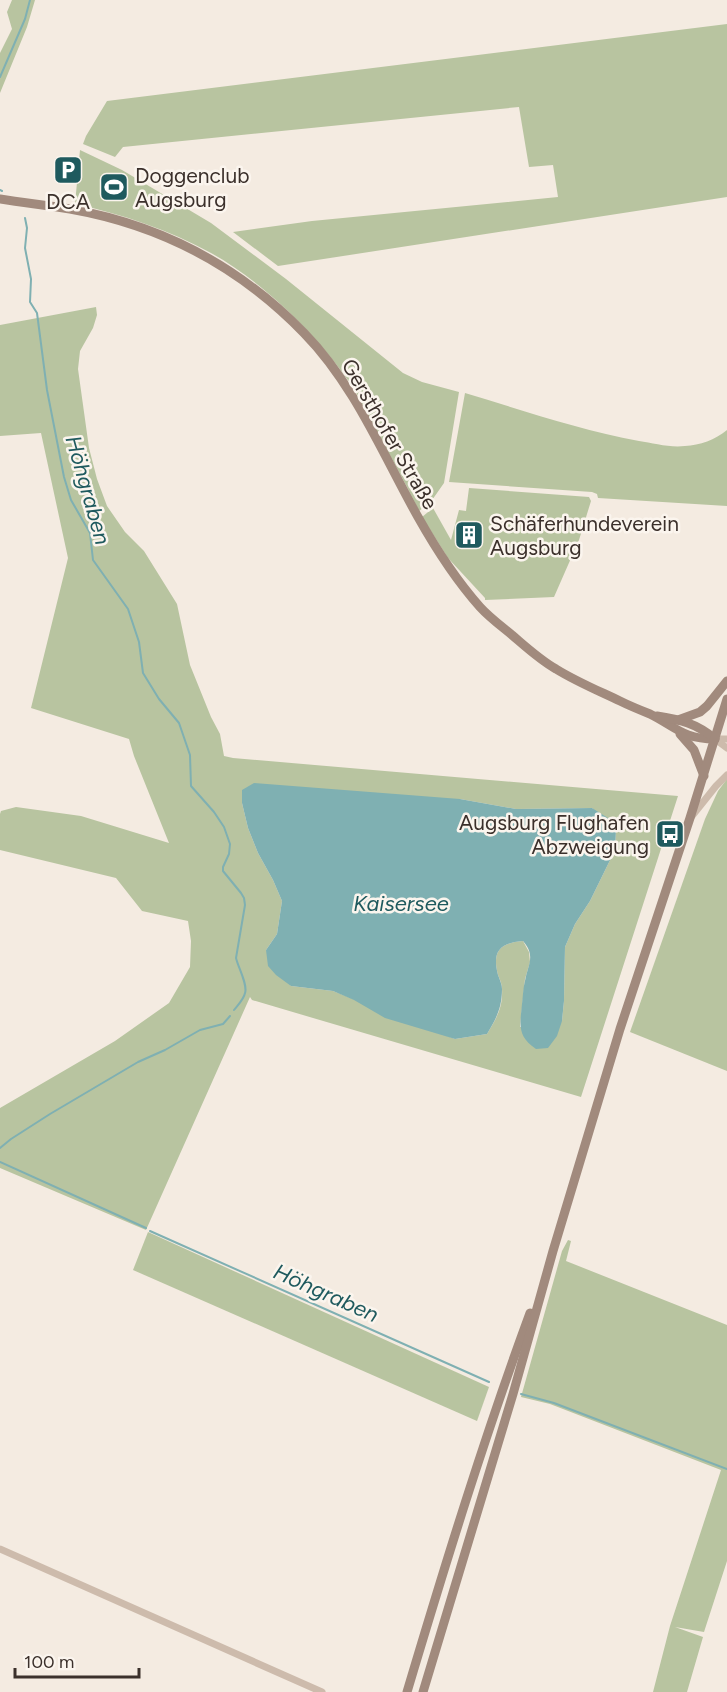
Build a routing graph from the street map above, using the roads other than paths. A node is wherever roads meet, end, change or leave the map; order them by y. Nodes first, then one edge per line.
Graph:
1 (0, 199) edge
2 (727, 681) edge
3 (727, 699) edge
4 (651, 715) junction
5 (678, 720) junction
6 (679, 732) junction
7 (715, 739) junction
8 (727, 739) edge
9 (727, 748) edge
10 (727, 775) edge
11 (704, 776) junction
12 (690, 818) junction
13 (553, 1251) junction
14 (0, 1549) edge
15 (322, 1692) edge
16 (407, 1692) edge
17 (423, 1692) edge

1 - 4 main road, Gersthofer Straße
2 - 5 main road
3 - 7 main road
4 - 5 main road, Gersthofer Straße
4 - 6 main road, Gersthofer Straße
5 - 7 main road, Gersthofer Straße
6 - 7 main road, Gersthofer Straße
6 - 11 main road
7 - 8 street
7 - 9 street
7 - 11 main road
10 - 12 street
11 - 12 main road
12 - 13 main road
13 - 16 main road
13 - 17 main road
14 - 15 street

